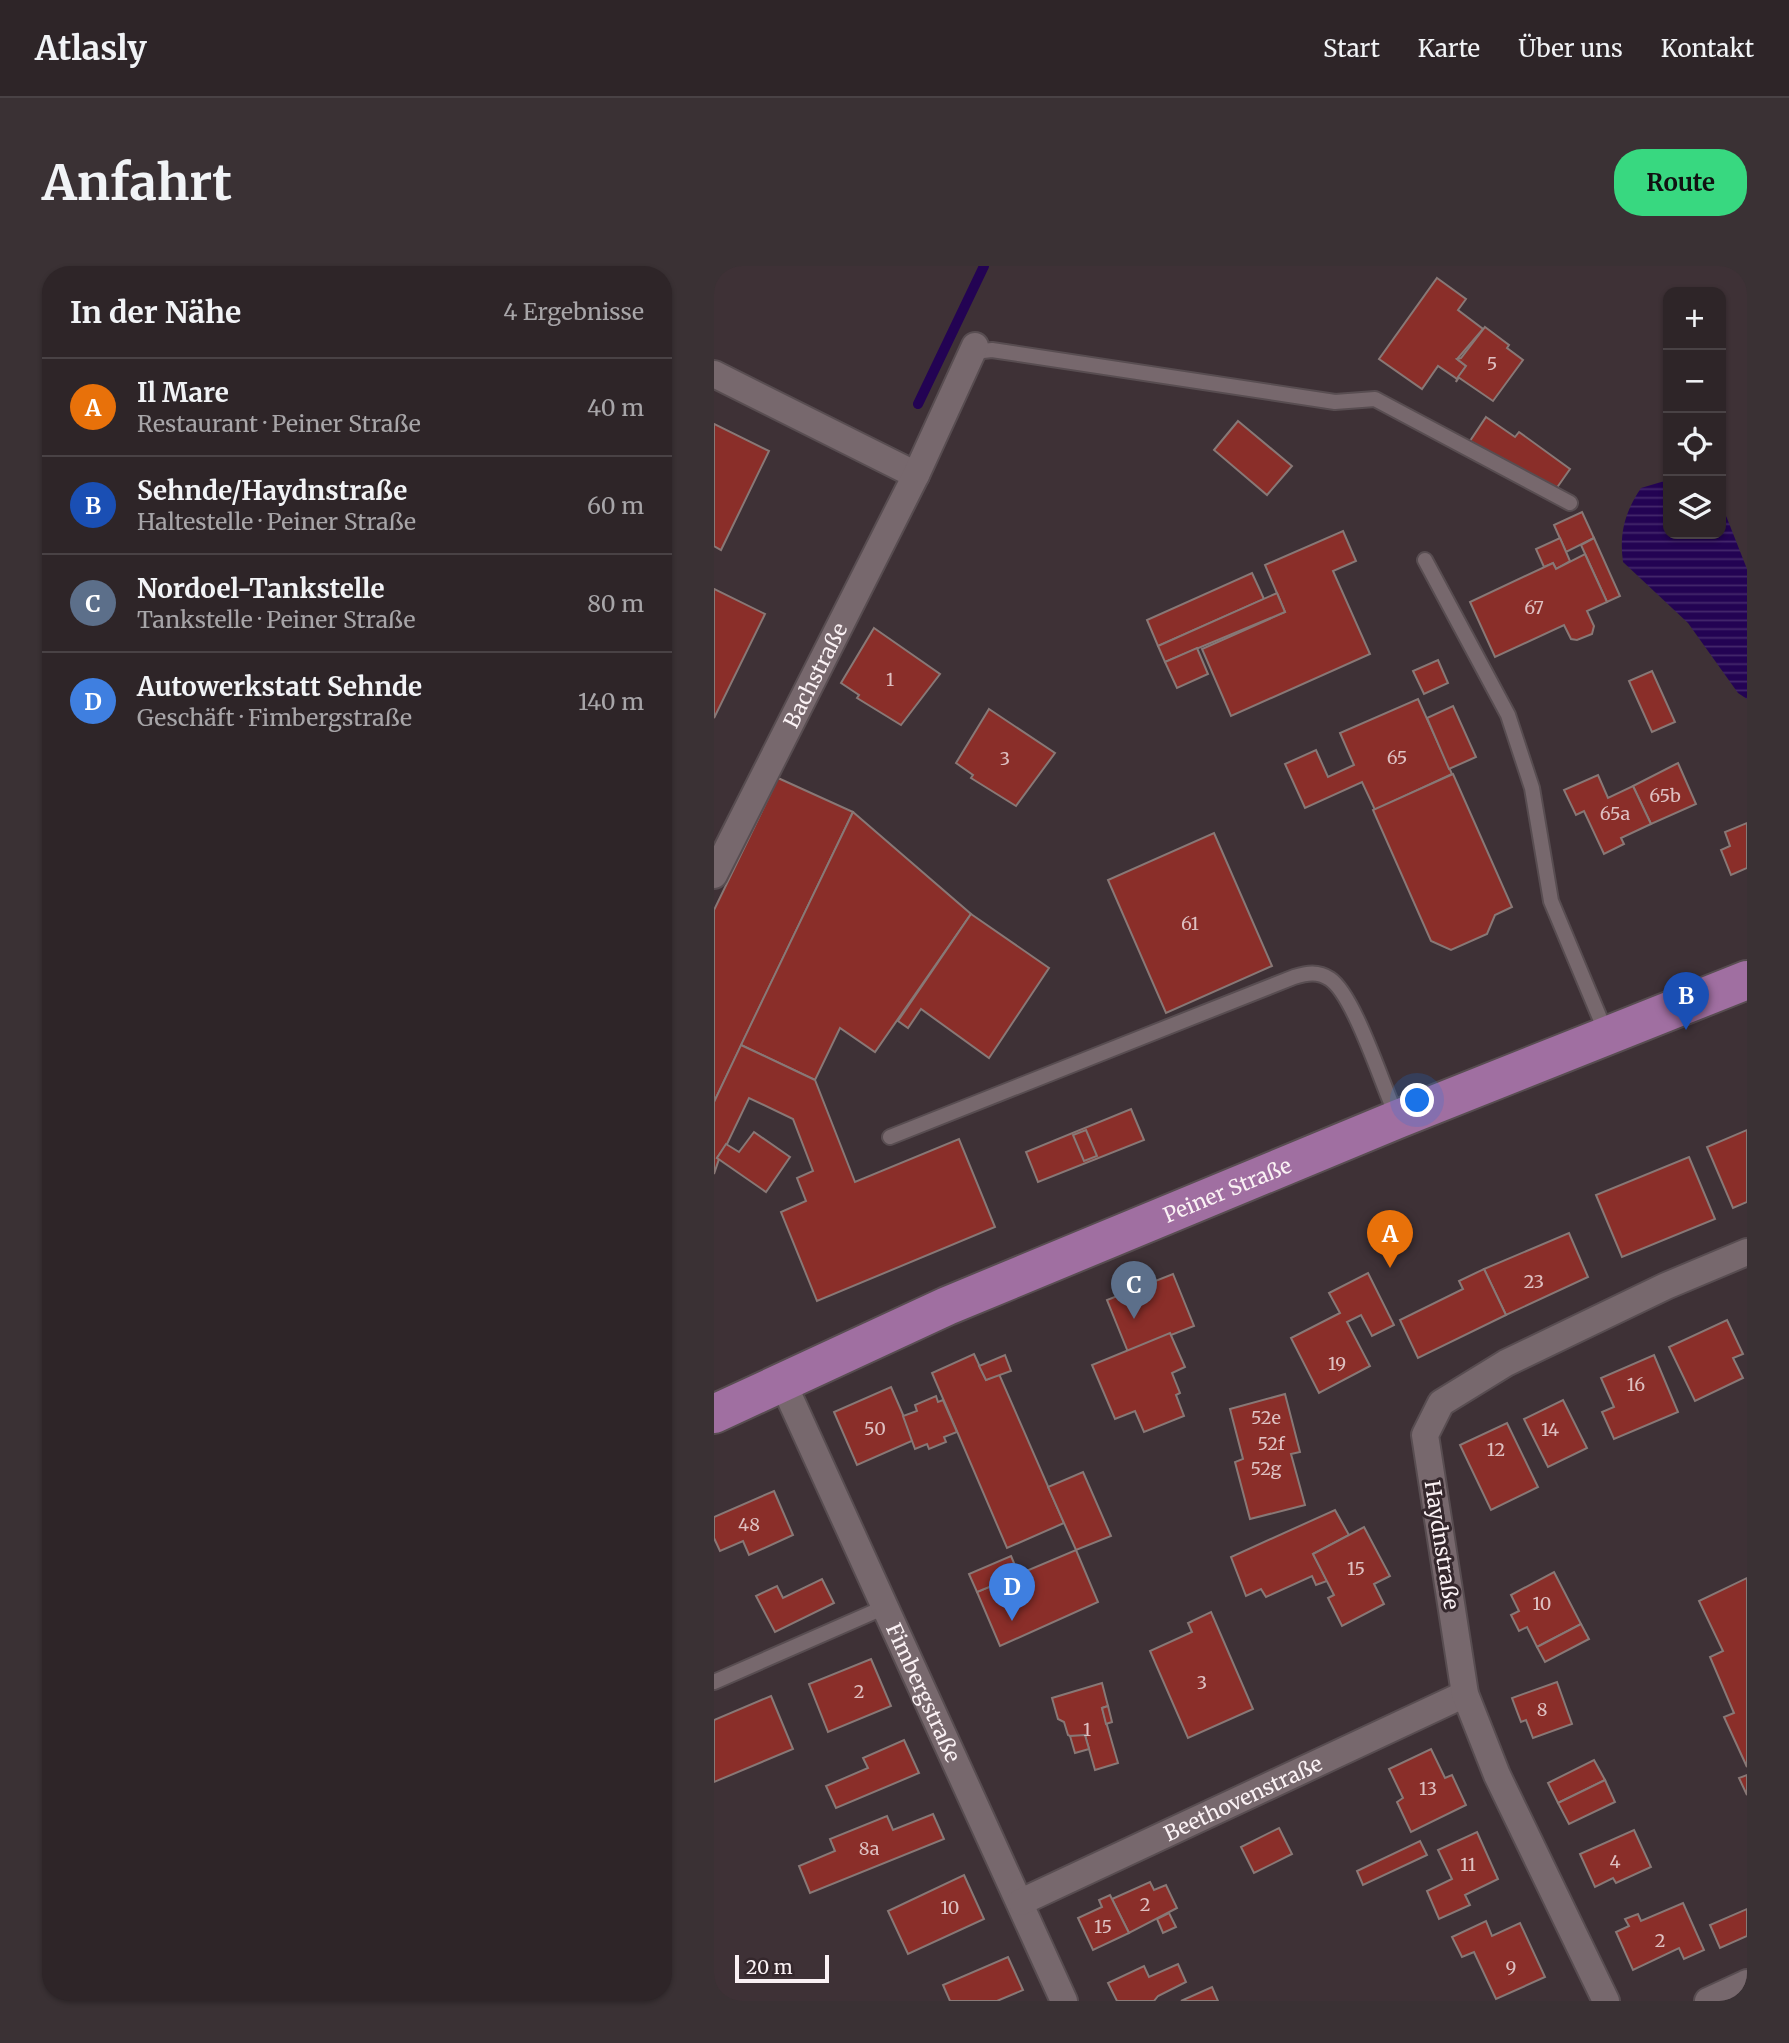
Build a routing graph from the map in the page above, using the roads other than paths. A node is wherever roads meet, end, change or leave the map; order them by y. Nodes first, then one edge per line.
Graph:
1 (975, 349) joint
2 (714, 374) edge
3 (916, 475) junction
4 (1570, 503) dead end
5 (1425, 560) dead end
6 (714, 875) edge
7 (1747, 979) edge
8 (1607, 1035) junction
9 (1398, 1119) junction
10 (891, 1137) dead end
11 (1747, 1252) edge
12 (783, 1383) junction
13 (714, 1414) edge
14 (885, 1607) junction
15 (714, 1682) edge
16 (1465, 1694) junction
17 (1021, 1902) junction
18 (1747, 1983) edge
19 (1064, 2001) edge
20 (1606, 2001) edge
21 (1708, 2001) edge

1 - 3 street, Bachstraße
1 - 4 lane
2 - 3 street
3 - 6 street, Bachstraße
5 - 8 lane
7 - 8 main road, Peiner Straße
8 - 9 main road, Peiner Straße
9 - 10 lane
9 - 12 main road, Peiner Straße
11 - 16 street, Haydnstraße
12 - 13 main road, Peiner Straße
12 - 14 street, Fimbergstraße
14 - 15 lane
14 - 17 street, Fimbergstraße
16 - 17 street, Beethovenstraße
16 - 20 street, Haydnstraße
17 - 19 street, Fimbergstraße
18 - 21 street

